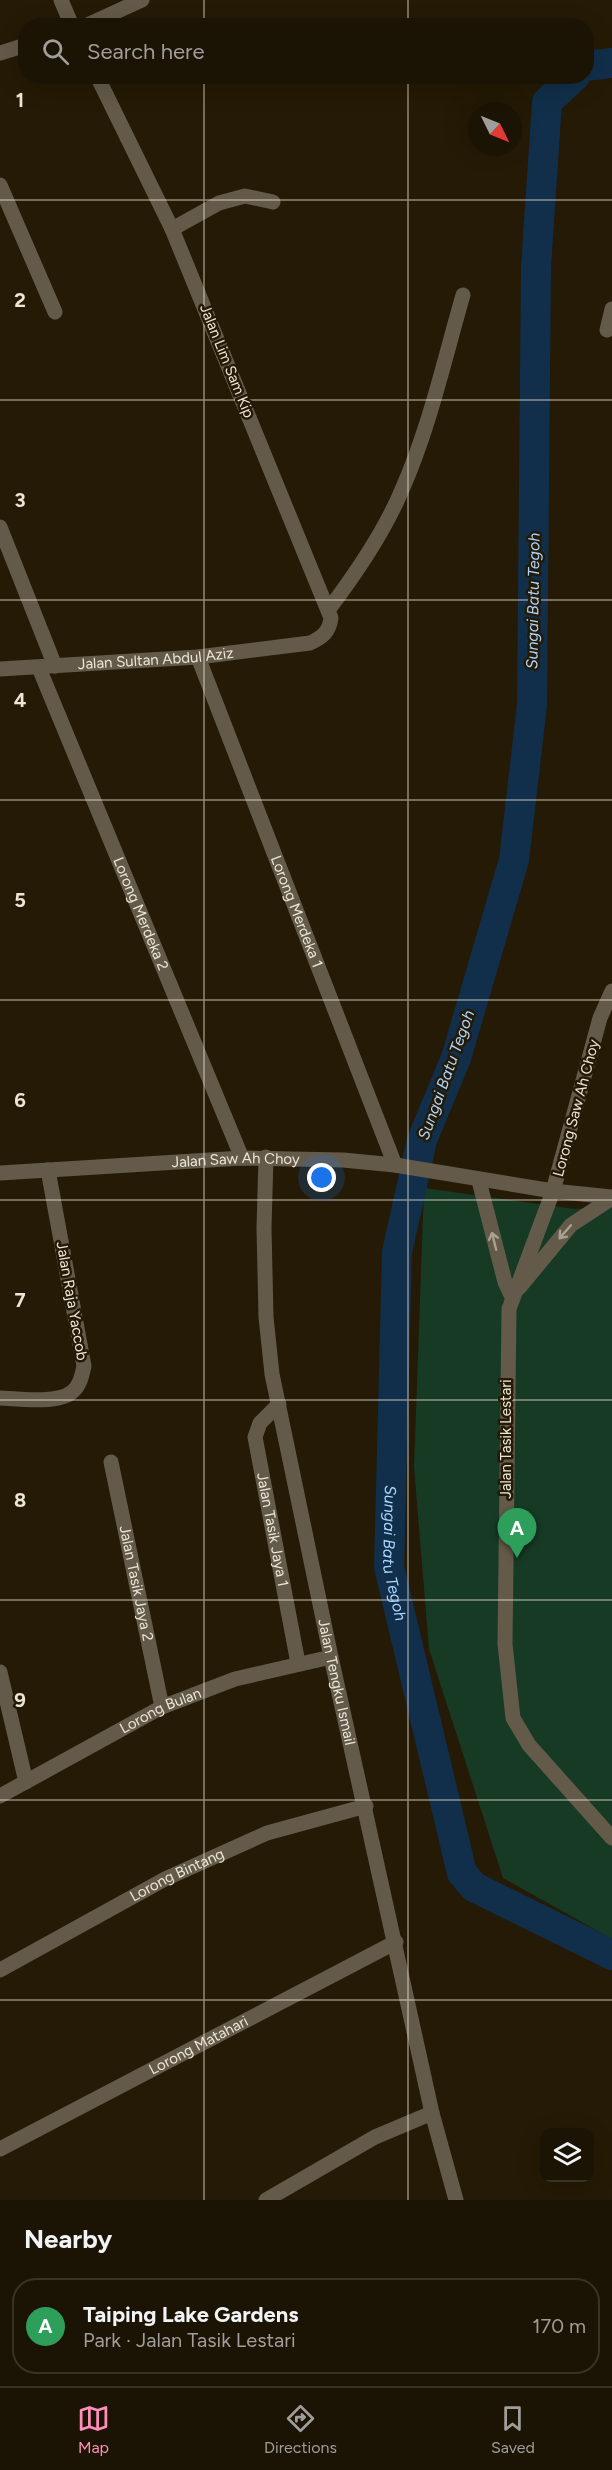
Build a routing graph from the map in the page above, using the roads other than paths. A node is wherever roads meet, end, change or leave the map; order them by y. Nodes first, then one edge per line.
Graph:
1 (61, 0) edge
2 (142, 0) edge
3 (69, 18) edge
4 (103, 18) edge
5 (18, 47) edge
6 (0, 53) edge
7 (101, 84) edge
8 (0, 185) edge
9 (273, 202) dead end
10 (172, 229) junction
11 (463, 295) dead end
12 (612, 309) edge
13 (55, 312) dead end
14 (607, 330) dead end
15 (0, 527) edge
16 (329, 609) junction
17 (198, 657) junction
18 (55, 666) junction
19 (39, 668) junction
20 (0, 669) edge
21 (612, 991) edge
22 (266, 1157) junction
23 (242, 1158) junction
24 (400, 1167) junction
25 (48, 1170) junction
26 (0, 1173) edge
27 (479, 1181) junction
28 (553, 1191) junction
29 (612, 1198) edge
30 (512, 1297) junction
31 (0, 1398) edge
32 (279, 1404) junction
33 (111, 1462) dead end
34 (331, 1657) junction
35 (298, 1663) junction
36 (0, 1672) edge
37 (162, 1707) junction
38 (26, 1782) junction
39 (0, 1796) edge
40 (366, 1806) junction
41 (612, 1839) edge
42 (396, 1942) junction
43 (0, 1970) edge
44 (432, 2113) junction
45 (0, 2149) edge
46 (266, 2200) edge
47 (456, 2200) edge

1 - 3 street
2 - 4 street
5 - 6 street
7 - 10 street, Jalan Lim Sam Kip
8 - 13 street
9 - 10 street
10 - 16 street, Jalan Lim Sam Kip
11 - 16 street
12 - 14 street
15 - 18 street
16 - 17 street, Jalan Sultan Abdul Aziz
17 - 18 street, Jalan Sultan Abdul Aziz
17 - 24 street, Lorong Merdeka 1
18 - 19 street, Jalan Sultan Abdul Aziz
19 - 20 street, Jalan Sultan Abdul Aziz
19 - 23 street, Lorong Merdeka 2
21 - 28 street, Lorong Saw Ah Choy
22 - 23 street, Jalan Saw Ah Choy
22 - 24 street, Jalan Saw Ah Choy
22 - 32 street, Jalan Tengku Ismail
23 - 25 street, Jalan Saw Ah Choy
24 - 27 street, Jalan Saw Ah Choy
25 - 26 street, Jalan Saw Ah Choy
25 - 31 street, Jalan Raja Yaccob
27 - 28 street, Jalan Saw Ah Choy
30 -> 27 street
28 - 29 street, Jalan Saw Ah Choy
28 - 30 street, Jalan Tasik Lestari
29 -> 30 street
30 - 41 street, Jalan Tasik Lestari
32 - 34 street, Jalan Tengku Ismail
32 - 35 street, Jalan Tasik Jaya 1
33 - 37 street, Jalan Tasik Jaya 2
34 - 35 street, Lorong Bulan
34 - 40 street, Jalan Tengku Ismail
35 - 37 street, Lorong Bulan
36 - 38 street
37 - 38 street, Lorong Bulan
38 - 39 street, Lorong Bulan
40 - 42 street, Jalan Tengku Ismail
40 - 43 street, Lorong Bintang
42 - 44 street, Jalan Tengku Ismail
42 - 45 street, Lorong Matahari
44 - 46 street
44 - 47 street, Jalan Tengku Ismail

